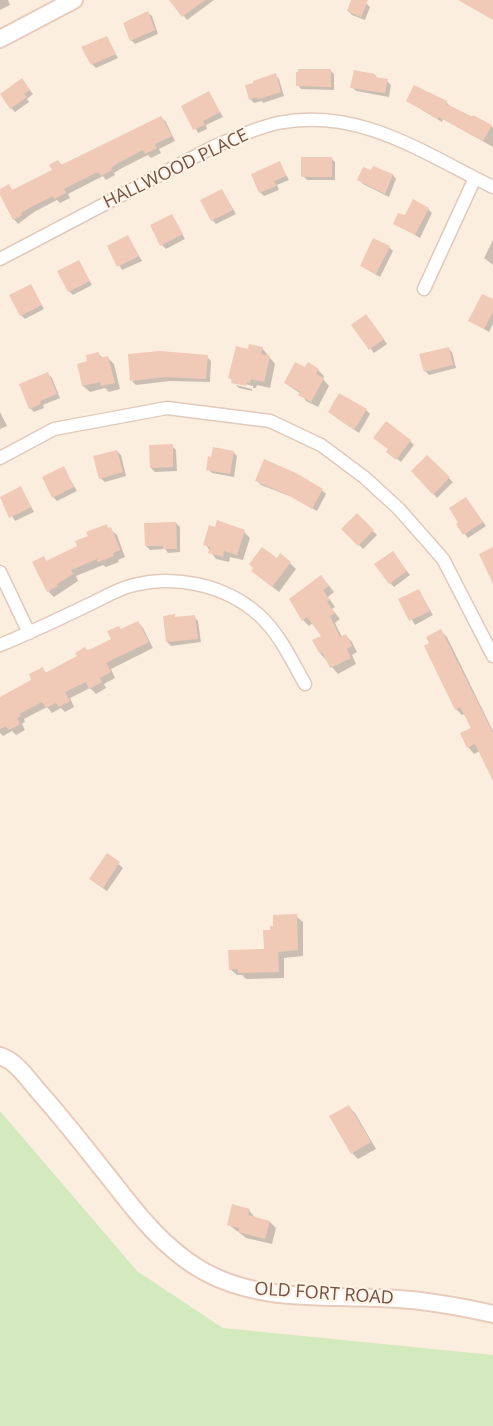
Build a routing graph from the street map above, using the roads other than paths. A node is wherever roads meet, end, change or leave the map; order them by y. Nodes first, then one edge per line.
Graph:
1 (74, 0) edge
2 (0, 39) edge
3 (475, 178) junction
4 (493, 187) edge
5 (0, 259) edge
6 (424, 289) dead end
7 (0, 458) edge
8 (0, 572) edge
9 (29, 633) junction
10 (0, 645) edge
11 (493, 656) edge
12 (306, 684) dead end
13 (0, 1056) edge
14 (493, 1314) edge

1 - 2 main road
3 - 4 street, HALLWOOD PLACE
3 - 5 street, HALLWOOD PLACE
3 - 6 street
7 - 11 street
8 - 9 street
9 - 10 street
9 - 12 street
13 - 14 main road, OLD FORT ROAD

